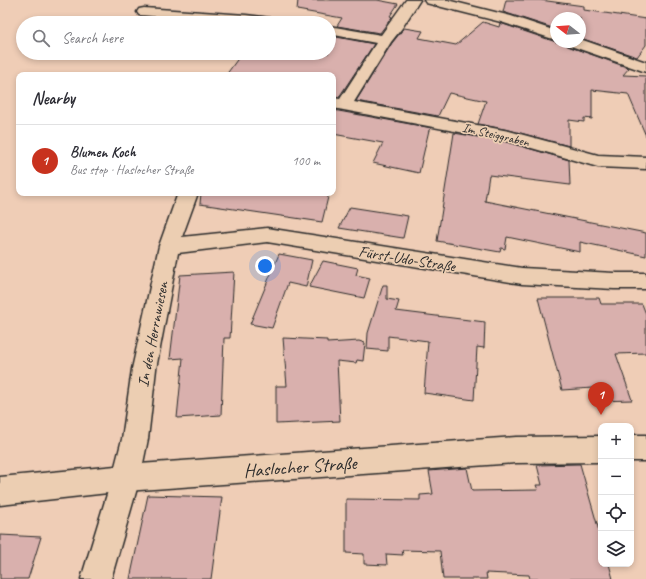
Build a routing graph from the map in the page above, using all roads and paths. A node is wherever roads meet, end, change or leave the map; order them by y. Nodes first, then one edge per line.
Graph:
1 (413, 0) edge
2 (431, 0) edge
3 (144, 12) dead end
4 (202, 16) edge
5 (336, 31) edge
6 (550, 34) edge
7 (384, 40) junction
8 (586, 46) edge
9 (646, 67) edge
10 (339, 103) edge
11 (646, 163) edge
12 (187, 196) edge
13 (169, 246) junction
14 (646, 281) edge
15 (634, 448) edge
16 (646, 448) edge
17 (598, 449) edge
18 (126, 478) junction
19 (0, 491) edge
20 (96, 579) edge

1 - 7 street
2 - 6 street
3 - 4 street
5 - 7 street
7 - 10 street
8 - 9 street
10 - 11 street, Im Steiggraben
12 - 13 street, In den Herrnwiesen
13 - 14 street, Fürst-Udo-Straße
13 - 18 street, In den Herrnwiesen
15 - 16 street
17 - 18 street, Haslocher Straße
18 - 19 street, Haslocher Straße
18 - 20 street, In den Herrnwiesen

